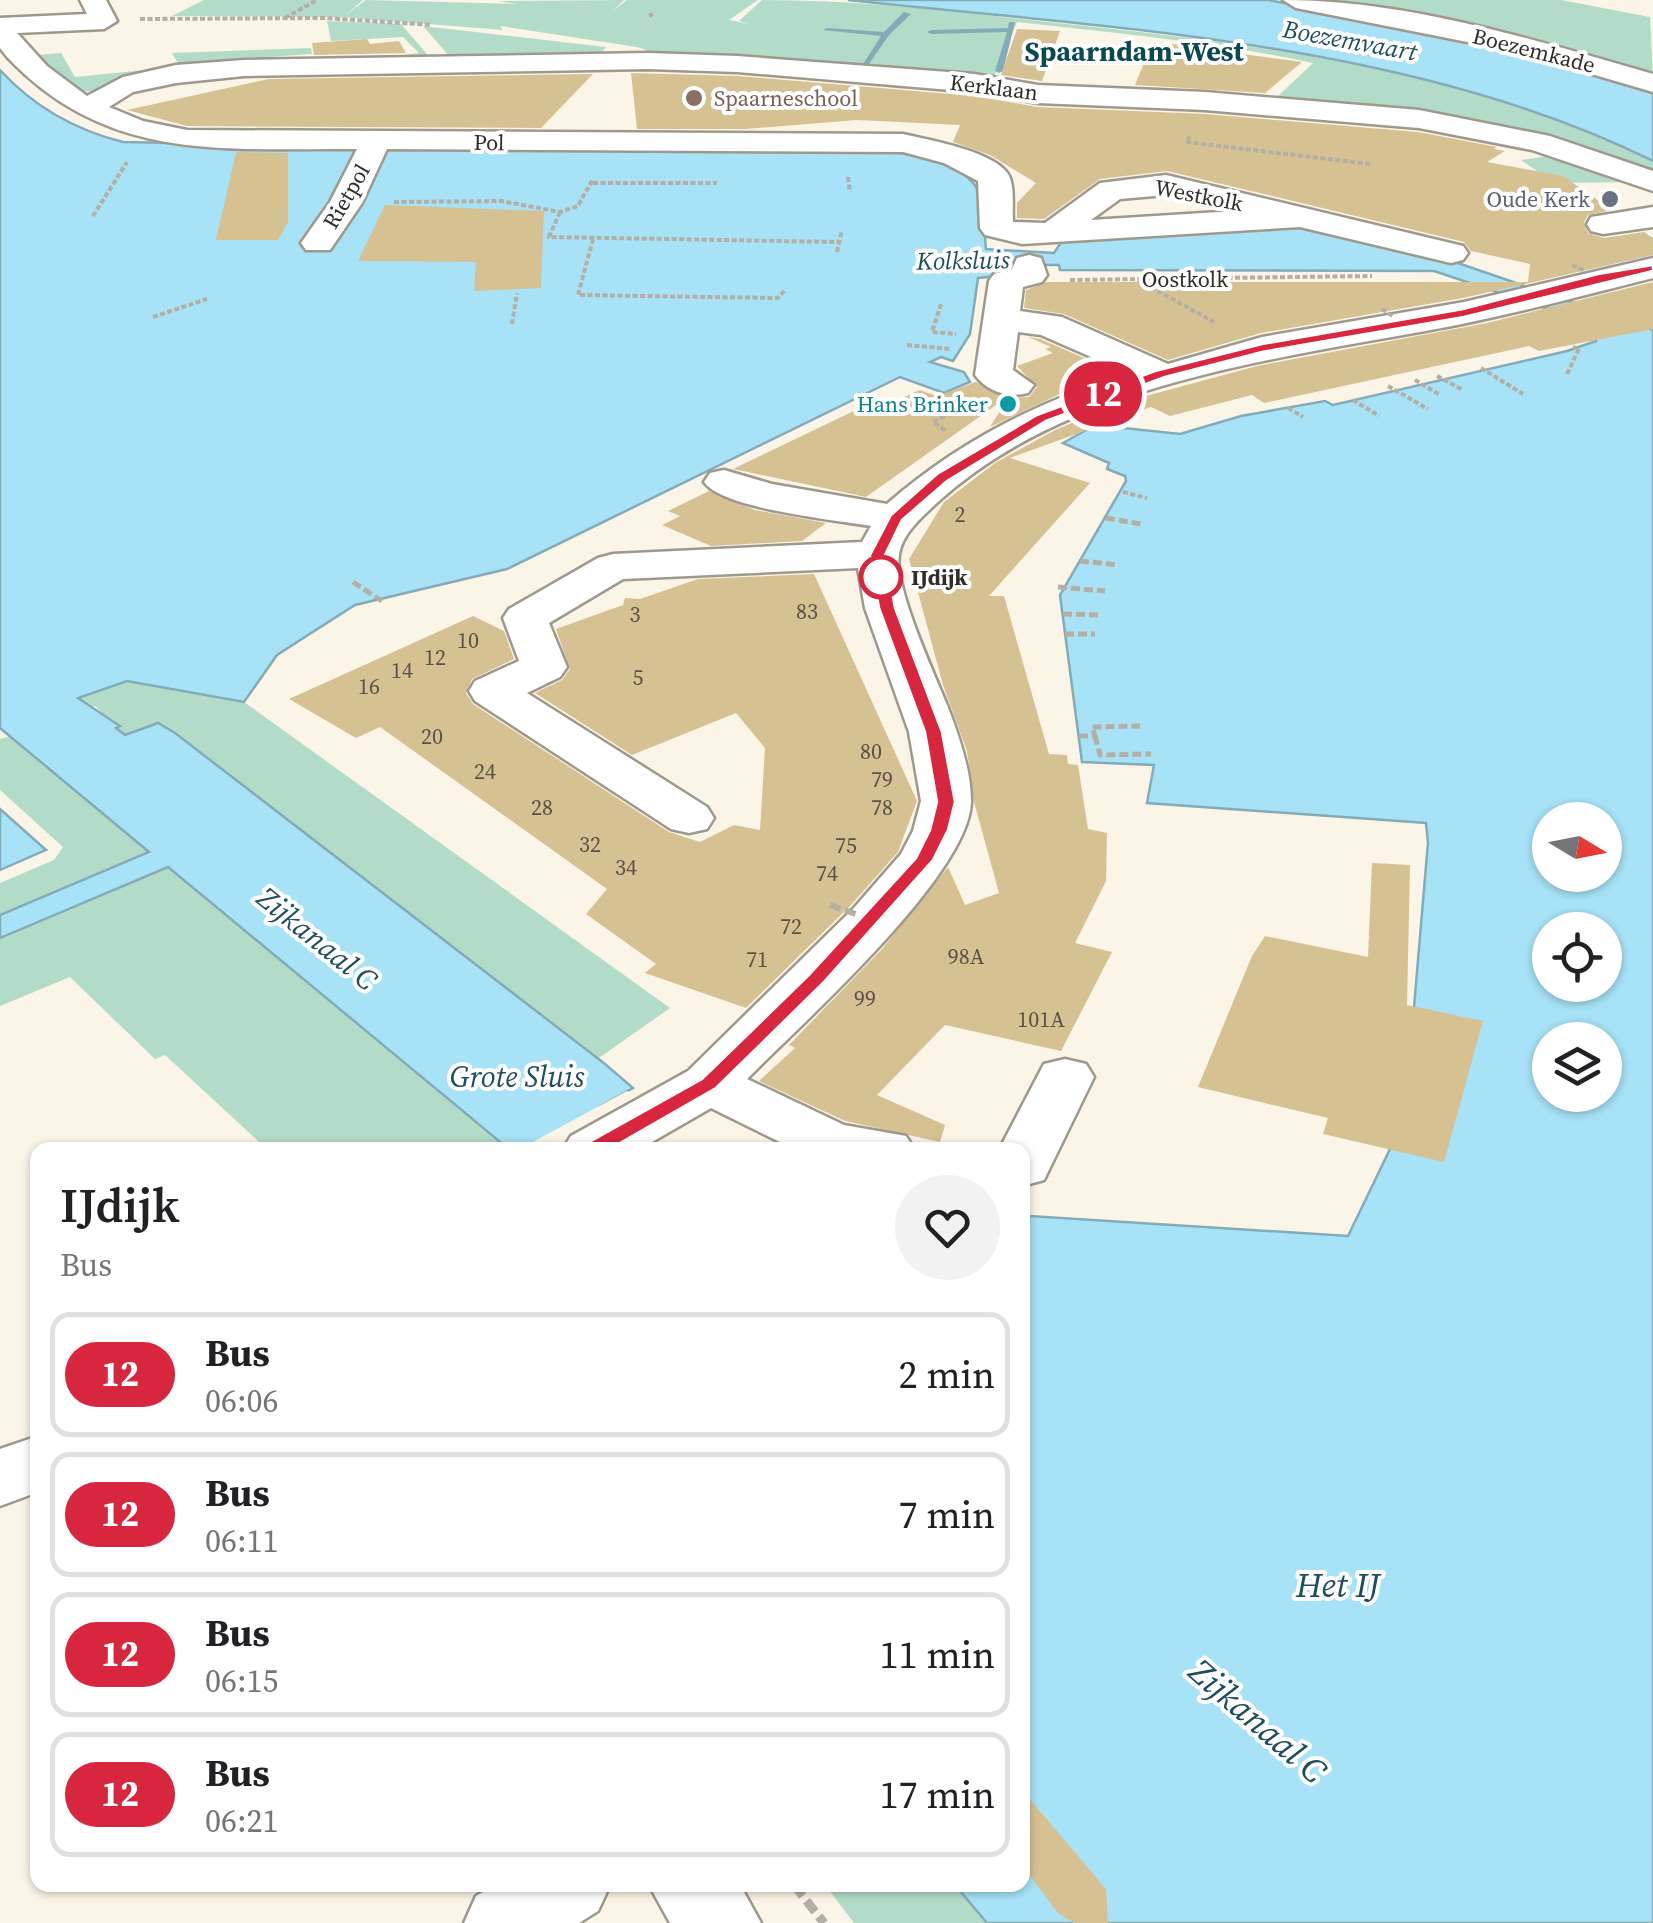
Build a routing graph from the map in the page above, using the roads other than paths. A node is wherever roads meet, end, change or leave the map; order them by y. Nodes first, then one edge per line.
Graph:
1 (1296, 0) edge
2 (98, 10) edge
3 (0, 28) edge
4 (1653, 83) edge
5 (1002, 89) junction
6 (86, 109) junction
7 (903, 142) junction
8 (375, 144) junction
9 (1653, 182) edge
10 (1653, 218) edge
11 (1603, 224) dead end
12 (318, 243) dead end
13 (1032, 252) junction
14 (1451, 252) dead end
15 (1653, 268) edge
16 (1583, 272) junction
17 (1637, 304) dead end
18 (985, 327) junction
19 (1160, 374) junction
20 (1015, 384) dead end
21 (724, 482) dead end
22 (887, 536) junction
23 (689, 818) dead end
24 (1065, 1077) dead end
25 (709, 1084) junction
26 (607, 1142) edge
27 (829, 1142) edge
28 (1030, 1149) edge
29 (30, 1466) edge
30 (0, 1479) edge
31 (557, 1892) edge
32 (695, 1892) edge
33 (506, 1923) edge
34 (719, 1923) edge

1 - 4 street, Boezemkade
2 - 3 street
3 - 6 street, Pol
5 - 6 street, Kerklaan
5 - 7 street
5 - 9 street, Kerklaan
6 - 8 street, Pol
7 - 8 street, Pol
7 - 13 street, Pol
8 - 12 street, Rietpol
10 - 11 street
13 - 14 street, Westkolk
13 - 18 street
15 - 16 street
16 - 17 street
16 - 19 street
18 - 19 street
18 - 20 street
19 - 22 street
21 - 22 street
22 - 23 street
22 - 25 street
24 - 28 street
25 - 26 street
25 - 27 street
29 - 30 street
31 - 33 street
32 - 34 street

